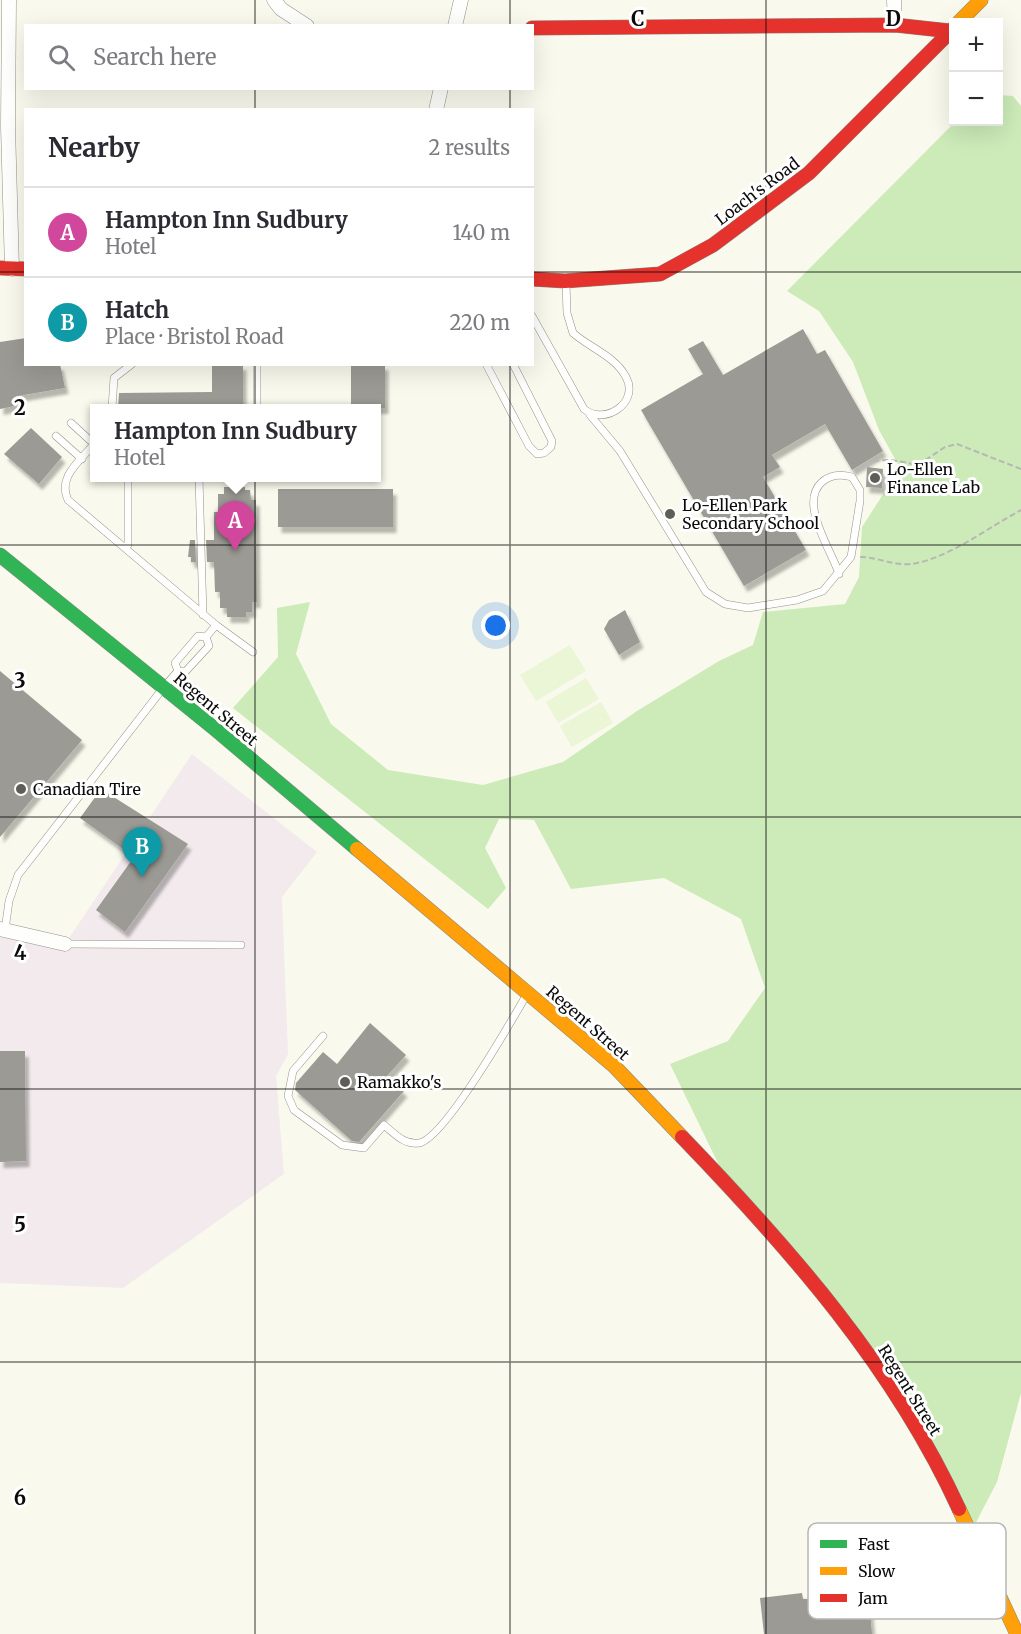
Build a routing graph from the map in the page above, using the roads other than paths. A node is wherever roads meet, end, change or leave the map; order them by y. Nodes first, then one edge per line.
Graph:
1 (9, 0) edge
2 (274, 0) edge
3 (461, 0) edge
4 (894, 0) edge
5 (981, 0) edge
6 (963, 18) edge
7 (304, 24) edge
8 (455, 24) edge
9 (895, 25) junction
10 (949, 27) edge
11 (534, 28) edge
12 (949, 32) edge
13 (441, 90) edge
14 (436, 108) edge
15 (12, 268) edge
16 (534, 279) edge
17 (566, 281) junction
18 (534, 320) edge
19 (129, 366) edge
20 (257, 366) edge
21 (487, 366) edge
22 (514, 366) edge
23 (112, 404) edge
24 (257, 404) edge
25 (590, 415) junction
26 (71, 423) dead end
27 (56, 436) dead end
28 (90, 440) edge
29 (90, 449) edge
30 (82, 459) junction
31 (128, 482) edge
32 (199, 482) edge
33 (125, 548) junction
34 (0, 555) edge
35 (839, 574) junction
36 (203, 615) junction
37 (216, 625) junction
38 (206, 637) junction
39 (253, 652) dead end
40 (178, 671) junction
41 (164, 687) junction
42 (3, 930) edge
43 (65, 944) joint
44 (242, 945) dead end
45 (528, 992) junction
46 (323, 1036) dead end
47 (966, 1523) edge
48 (1006, 1610) edge
49 (1017, 1634) edge

1 - 15 street
2 - 7 street
3 - 8 street
4 - 9 street
5 - 6 main road, Loach's Road
9 - 10 main road
9 - 11 main road
12 - 17 main road, Loach's Road
13 - 14 street
16 - 17 main road, Loach's Road
17 - 25 lane
18 - 25 lane
19 - 23 lane
20 - 24 lane
21 - 22 lane
25 - 35 lane
26 - 28 lane
27 - 30 lane
29 - 30 lane
30 - 33 lane
31 - 33 lane
32 - 36 lane
33 - 36 lane
34 - 41 main road, Regent Street
35 - 35 lane
36 - 37 lane
37 - 38 lane
37 - 39 lane
38 - 40 lane
38 - 40 lane
40 - 41 lane
41 - 42 lane
41 - 45 main road, Regent Street
42 - 43 street
43 - 44 lane
45 - 46 lane
45 - 47 main road, Regent Street
48 - 49 main road, Regent Street

